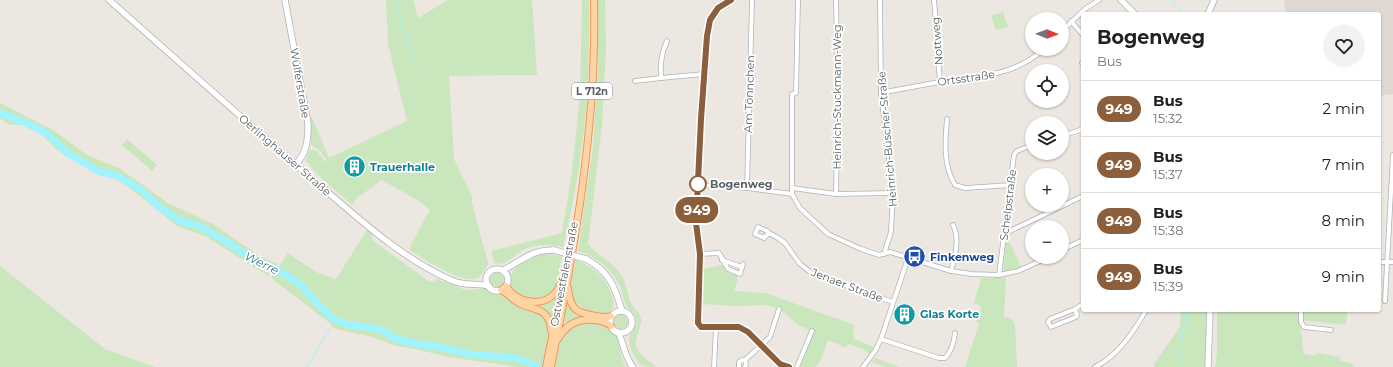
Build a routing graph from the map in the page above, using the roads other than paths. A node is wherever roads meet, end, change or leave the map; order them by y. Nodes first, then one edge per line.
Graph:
1 (109, 0) edge
2 (285, 0) edge
3 (594, 0) edge
4 (731, 0) edge
5 (752, 0) edge
6 (798, 0) edge
7 (836, 0) edge
8 (880, 0) edge
9 (934, 0) edge
10 (1099, 0) edge
11 (1121, 0) edge
12 (1214, 0) edge
13 (1081, 12) edge
14 (1082, 12) edge
15 (1133, 12) edge
16 (1209, 12) edge
17 (1071, 21) junction
18 (1069, 23) edge
19 (1081, 33) edge
20 (667, 41) dead end
21 (1037, 56) edge
22 (704, 74) junction
23 (661, 78) junction
24 (635, 81) dead end
25 (940, 82) junction
26 (881, 93) junction
27 (947, 119) dead end
28 (1081, 129) edge
29 (1069, 133) edge
30 (1025, 148) edge
31 (1393, 155) edge
32 (296, 164) junction
33 (698, 185) junction
34 (1011, 185) junction
35 (747, 188) junction
36 (792, 188) junction
37 (893, 193) junction
38 (792, 194) junction
39 (836, 194) junction
40 (1081, 197) edge
41 (953, 225) dead end
42 (1005, 233) junction
43 (769, 234) dead end
44 (1081, 241) edge
45 (1069, 247) edge
46 (700, 254) junction
47 (884, 254) junction
48 (908, 258) junction
49 (722, 260) junction
50 (1381, 262) edge
51 (1387, 262) junction
52 (1393, 262) edge
53 (514, 264) junction
54 (1034, 264) edge
55 (503, 270) junction
56 (951, 271) junction
57 (507, 275) junction
58 (1000, 275) junction
59 (487, 278) junction
60 (565, 278) junction
61 (476, 285) junction
62 (489, 286) junction
63 (504, 288) junction
64 (618, 299) junction
65 (1385, 301) dead end
66 (893, 302) junction
67 (1081, 305) edge
68 (779, 309) dead end
69 (1075, 309) junction
70 (622, 311) junction
71 (1145, 312) edge
72 (1210, 312) edge
73 (1301, 312) edge
74 (614, 314) junction
75 (611, 326) junction
76 (716, 327) junction
77 (1331, 330) dead end
78 (625, 331) junction
79 (812, 331) dead end
80 (618, 332) junction
81 (954, 333) dead end
82 (881, 339) junction
83 (624, 344) junction
84 (761, 345) junction
85 (552, 348) junction
86 (745, 360) junction
87 (546, 367) edge
88 (551, 367) edge
89 (633, 367) edge
90 (714, 367) edge
91 (739, 367) edge
92 (745, 367) edge
93 (789, 367) edge
94 (797, 367) edge
95 (863, 367) edge
96 (1095, 367) edge
97 (1208, 367) edge

1 - 32 main road, Oerlinghauser Straße
2 - 32 main road, Wülferstraße
3 - 60 main road, Ostwestfalenstraße / L 712n
4 - 22 street
5 - 35 street, Am Tönnchen
6 - 36 street
7 - 39 street, Heinrich-Stuckmann-Weg
8 - 26 street, Heinrich-Büscher-Straße
9 - 25 street, Nottweg
10 - 14 street
11 - 15 main road
12 - 16 main road
13 - 17 street
17 - 18 street
17 - 19 street
20 - 23 street
21 - 25 street, Ortsstraße
22 - 23 street
22 - 33 street
23 - 24 street
25 - 26 street, Ortsstraße
26 - 37 street, Heinrich-Büscher-Straße
27 - 34 street
28 - 29 street
30 - 34 street, Schelpstraße
31 - 51 street
32 - 61 main road, Oerlinghauser Straße
33 - 35 street
33 - 46 street
34 - 42 street, Schelpstraße
35 - 38 street
36 - 38 street
36 - 39 street
37 - 39 street
37 - 47 street, Heinrich-Büscher-Straße
38 - 47 street
40 - 42 street
41 - 56 street
42 - 58 street, Schelpstraße
43 - 66 street, Jenaer Straße
44 - 45 street
46 - 49 street
46 - 76 street
47 - 48 street
48 - 56 street
48 - 66 street
49 - 49 street
50 - 51 street
51 - 52 street
51 - 65 street
53 - 55 main road
53 - 57 main road
53 - 64 main road, bridge
54 - 58 street
55 - 57 main road
55 - 59 main road
56 - 58 street
57 - 63 main road
59 - 61 main road
59 - 62 main road
60 - 63 main road, L 712n
60 - 74 main road, L 712n
60 - 85 main road, Ostwestfalenstraße / L 712n
61 - 62 main road, Oerlinghauser Straße
62 - 63 main road
63 - 85 main road, L 712n
64 - 70 main road
64 - 74 main road
66 - 82 street
67 - 69 street
68 - 84 street
69 - 69 street
70 - 74 main road
70 - 78 main road
71 - 96 street
72 - 97 main road
73 - 77 street
74 - 75 main road
75 - 80 main road
75 - 85 main road, L 712n
76 - 84 street
76 - 90 street
78 - 80 main road
78 - 83 main road
79 - 94 street
80 - 83 main road
81 - 82 street
82 - 95 street
83 - 89 main road
84 - 86 street
84 - 93 street
85 - 87 main road, Ostwestfalenstraße / L 712n
85 - 88 main road, Ostwestfalenstraße / L 712n
86 - 91 street
86 - 92 street

